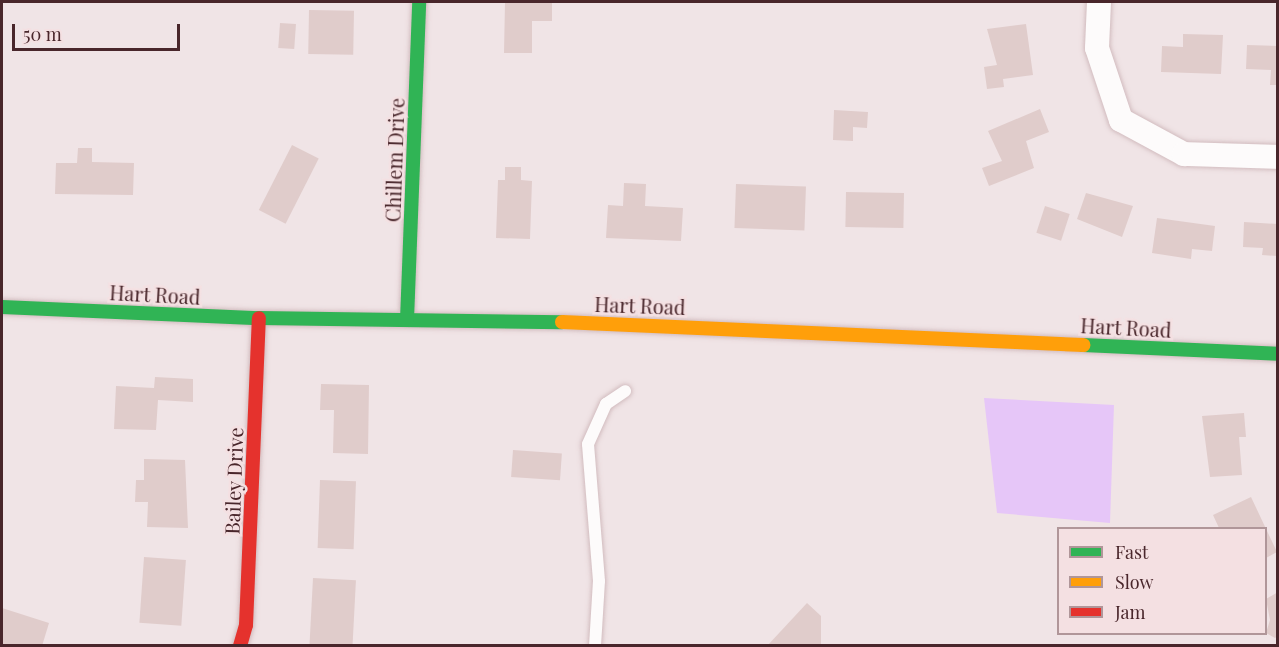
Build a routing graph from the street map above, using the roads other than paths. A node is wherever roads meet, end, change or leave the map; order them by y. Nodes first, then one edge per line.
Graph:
1 (419, 2) edge
2 (1099, 2) edge
3 (1278, 157) edge
4 (2, 307) edge
5 (259, 318) junction
6 (407, 320) junction
7 (1278, 354) edge
8 (625, 391) dead end
9 (240, 645) edge
10 (595, 645) edge

1 - 6 street, Chillem Drive
2 - 3 street
4 - 5 street, Hart Road
5 - 6 street, Hart Road
5 - 9 street, Bailey Drive
6 - 7 street, Hart Road
8 - 10 lane

